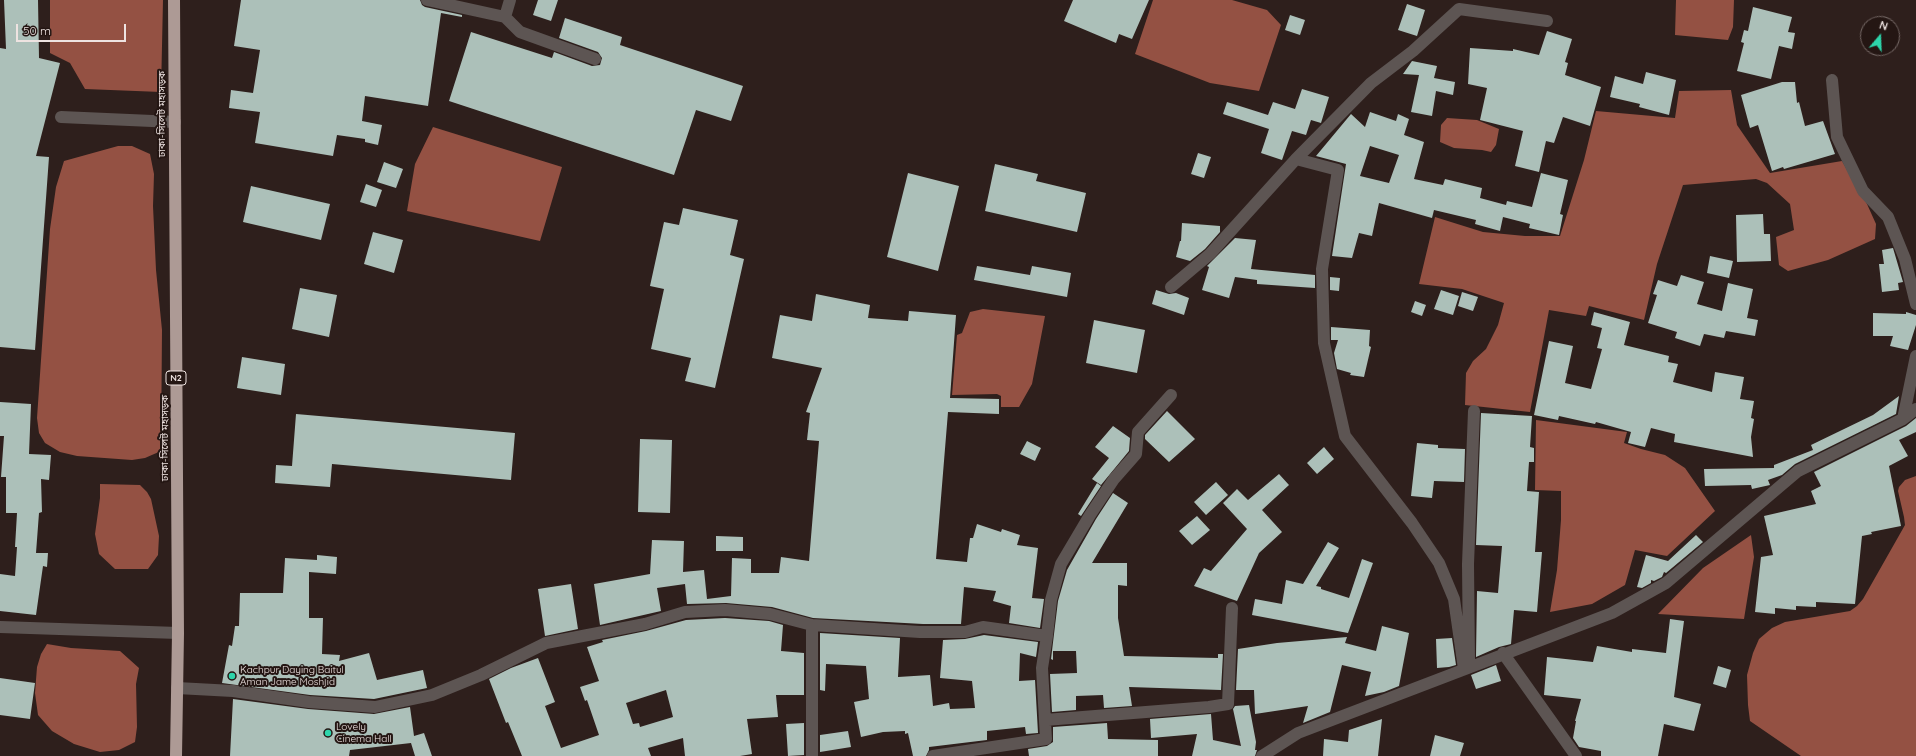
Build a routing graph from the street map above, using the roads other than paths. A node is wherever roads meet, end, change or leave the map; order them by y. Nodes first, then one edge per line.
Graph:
1 (174, 0) edge
2 (427, 0) edge
3 (510, 0) edge
4 (462, 3) edge
5 (504, 17) junction
6 (1547, 21) dead end
7 (595, 59) dead end
8 (1832, 80) dead end
9 (61, 117) dead end
10 (174, 122) junction
11 (1296, 159) junction
12 (1171, 287) dead end
13 (1916, 304) edge
14 (1916, 356) edge
15 (1171, 395) dead end
16 (1916, 409) edge
17 (1474, 411) dead end
18 (1903, 419) junction
19 (1232, 608) dead end
20 (812, 625) junction
21 (0, 627) edge
22 (178, 633) junction
23 (1047, 636) junction
24 (1503, 653) junction
25 (1466, 668) junction
26 (177, 688) junction
27 (1045, 720) junction
28 (176, 756) edge
29 (812, 756) edge
30 (933, 756) edge
31 (1262, 756) edge
32 (1576, 756) edge

1 - 10 highway, ঢাকা-সিলেট মহাসড়ক / N2
2 - 4 street
3 - 5 street
4 - 5 street
5 - 7 street
6 - 11 street
8 - 13 street
9 - 10 street
10 - 22 highway, ঢাকা-সিলেট মহাসড়ক / N2
11 - 12 street
11 - 25 street
14 - 18 street
15 - 23 street
16 - 18 street
17 - 25 street
18 - 24 street
19 - 27 street
20 - 23 street
20 - 26 street
20 - 29 street
21 - 22 street
22 - 26 highway, ঢাকা-সিলেট মহাসড়ক / N2
23 - 27 street
24 - 25 street
24 - 32 street
25 - 31 street
26 - 28 highway, ঢাকা-সিলেট মহাসড়ক / N2
27 - 30 street

